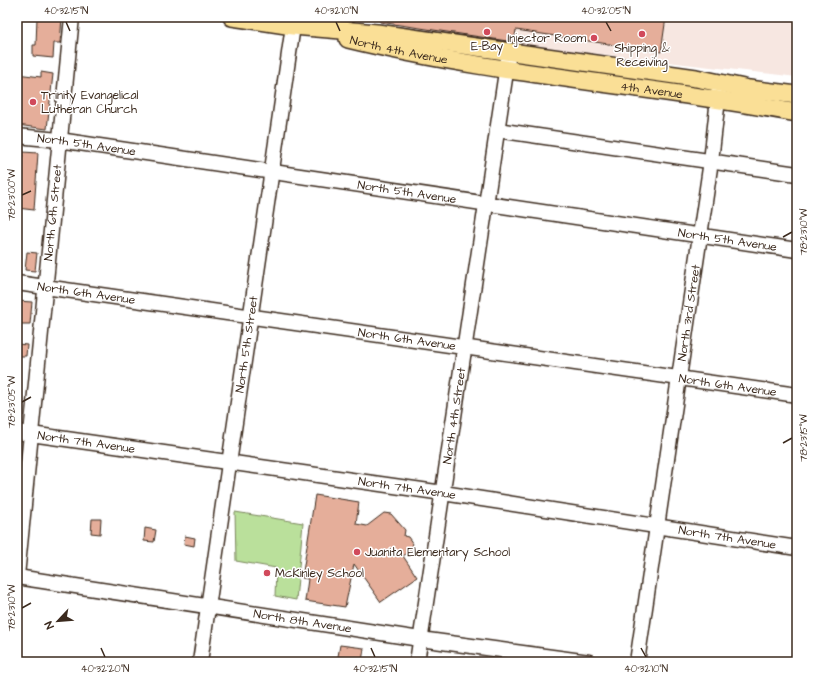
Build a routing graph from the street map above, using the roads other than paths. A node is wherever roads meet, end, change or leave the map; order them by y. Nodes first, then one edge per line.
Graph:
1 (72, 17) edge
2 (232, 17) edge
3 (293, 26) junction
4 (509, 52) junction
5 (506, 69) junction
6 (719, 91) junction
7 (797, 96) edge
8 (797, 113) edge
9 (497, 130) junction
10 (17, 136) edge
11 (60, 140) junction
12 (711, 161) junction
13 (272, 172) junction
14 (797, 174) edge
15 (486, 205) junction
16 (699, 235) junction
17 (797, 250) edge
18 (17, 283) edge
19 (46, 286) junction
20 (251, 317) junction
21 (465, 347) junction
22 (679, 377) junction
23 (797, 395) edge
24 (24, 433) edge
25 (229, 462) junction
26 (443, 493) junction
27 (657, 527) junction
28 (797, 548) edge
29 (17, 576) edge
30 (208, 606) junction
31 (420, 639) junction
32 (200, 662) edge
33 (417, 662) edge
34 (589, 662) edge
35 (637, 662) edge

1 - 11 street, North 6th Street
2 - 3 main road, North 4th Avenue
3 - 4 main road, North 4th Avenue
3 - 5 main road, North 4th Avenue
3 - 13 street, North 5th Street
4 - 5 street, North 4th Street
4 - 6 main road, 4th Avenue
5 - 6 main road, 4th Avenue
5 - 9 street, North 4th Street
6 - 7 main road, 4th Avenue
6 - 8 main road, 4th Avenue
6 - 12 street, North 3rd Street
9 - 12 street
9 - 15 street, North 4th Street
10 - 11 street, North 5th Avenue
11 - 13 street, North 5th Avenue
11 - 19 street, North 6th Street
12 - 14 street
12 - 16 street, North 3rd Street
13 - 15 street, North 5th Avenue
13 - 20 street, North 5th Street
15 - 16 street, North 5th Avenue
15 - 21 street, North 4th Street
16 - 17 street, North 5th Avenue
16 - 22 street, North 3rd Street
18 - 19 street, North 6th Avenue
19 - 20 street, North 6th Avenue
19 - 24 street, North 6th Street
20 - 21 street, North 6th Avenue
20 - 25 street, North 5th Street
21 - 22 street, North 6th Avenue
21 - 26 street, North 4th Street
22 - 23 street, North 6th Avenue
22 - 27 street, North 3rd Street
24 - 25 street, North 7th Avenue
24 - 29 street, North 6th Street
25 - 26 street, North 7th Avenue
25 - 30 street, North 5th Street
26 - 27 street, North 7th Avenue
26 - 31 street, North 4th Street
27 - 28 street, North 7th Avenue
27 - 35 street, North 3rd Street
29 - 30 street, North 8th Avenue
30 - 31 street, North 8th Avenue
30 - 32 street, North 5th Street
31 - 33 street, North 4th Street
31 - 34 street, North 8th Avenue

